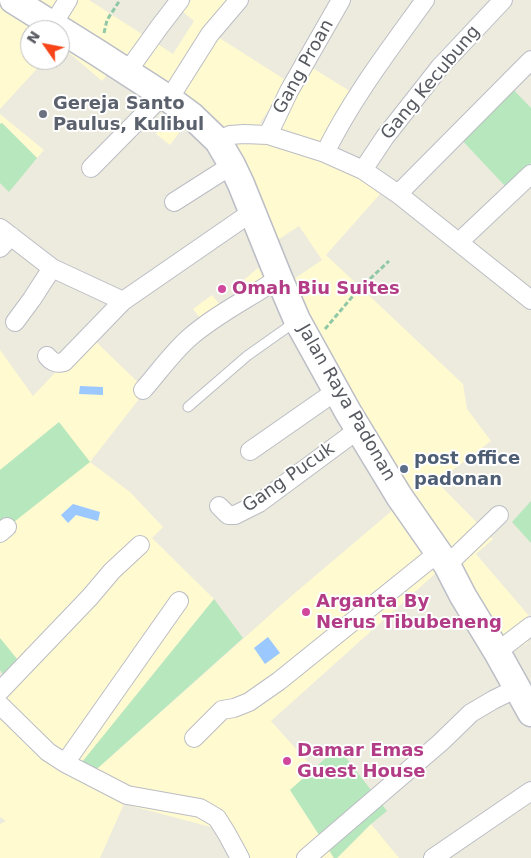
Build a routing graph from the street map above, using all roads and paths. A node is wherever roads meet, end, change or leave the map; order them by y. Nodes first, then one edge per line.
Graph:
1 (13, 0) edge
2 (68, 0) edge
3 (120, 0) edge
4 (180, 0) edge
5 (239, 0) edge
6 (341, 0) edge
7 (425, 0) edge
8 (503, 0) edge
9 (46, 20) edge
10 (56, 20) edge
11 (70, 35) edge
12 (98, 53) junction
13 (531, 60) edge
14 (127, 72) junction
15 (166, 97) junction
16 (268, 135) junction
17 (218, 140) junction
18 (325, 153) junction
19 (232, 165) junction
20 (91, 168) dead end
21 (362, 170) junction
22 (531, 174) edge
23 (398, 194) junction
24 (174, 202) dead end
25 (252, 212) junction
26 (4, 237) edge
27 (459, 242) junction
28 (388, 261) dead end
29 (52, 268) junction
30 (279, 278) junction
31 (529, 294) edge
32 (123, 301) junction
33 (298, 320) junction
34 (15, 322) dead end
35 (311, 345) junction
36 (47, 356) dead end
37 (143, 390) dead end
38 (336, 391) junction
39 (188, 407) dead end
40 (359, 429) junction
41 (250, 451) dead end
42 (218, 506) dead end
43 (499, 515) dead end
44 (140, 545) dead end
45 (443, 559) junction
46 (179, 601) dead end
47 (531, 626) edge
48 (496, 652) junction
49 (516, 688) junction
50 (0, 691) edge
51 (0, 705) edge
52 (531, 713) edge
53 (194, 738) dead end
54 (65, 763) junction
55 (531, 791) edge
56 (240, 858) edge
57 (306, 858) edge
58 (432, 858) edge

1 - 9 main road, Jalan Raya Padonan
2 - 10 street
3 - 12 path
4 - 14 street
5 - 15 street
6 - 16 street, Gang Proan
7 - 18 street
8 - 21 street, Gang Kecubung
11 - 12 main road, Jalan Raya Padonan
12 - 14 main road, Jalan Raya Padonan
13 - 23 street
14 - 15 main road, Jalan Raya Padonan
15 - 17 main road, Jalan Raya Padonan
15 - 20 street
16 - 17 street
16 - 18 street
17 - 19 main road, Jalan Raya Padonan
18 - 21 street
19 - 24 street
19 - 25 main road, Jalan Raya Padonan
21 - 23 street
22 - 27 street
23 - 27 street
25 - 30 main road, Jalan Raya Padonan
25 - 32 street
26 - 29 street
27 - 31 street
28 - 35 path
29 - 32 street
29 - 34 street
30 - 33 main road, Jalan Raya Padonan
30 - 37 street
32 - 36 street
33 - 35 main road, Jalan Raya Padonan
33 - 39 lane
35 - 38 main road, Jalan Raya Padonan
38 - 40 main road, Jalan Raya Padonan
38 - 41 street
40 - 42 street, Gang Pucuk
40 - 45 main road, Jalan Raya Padonan
43 - 45 street
44 - 50 street
45 - 48 main road, Jalan Raya Padonan
45 - 53 street
46 - 54 street
47 - 48 street
48 - 49 main road, Jalan Raya Padonan
49 - 52 main road, Jalan Raya Padonan
49 - 57 street
51 - 54 street
54 - 56 street
55 - 58 street

